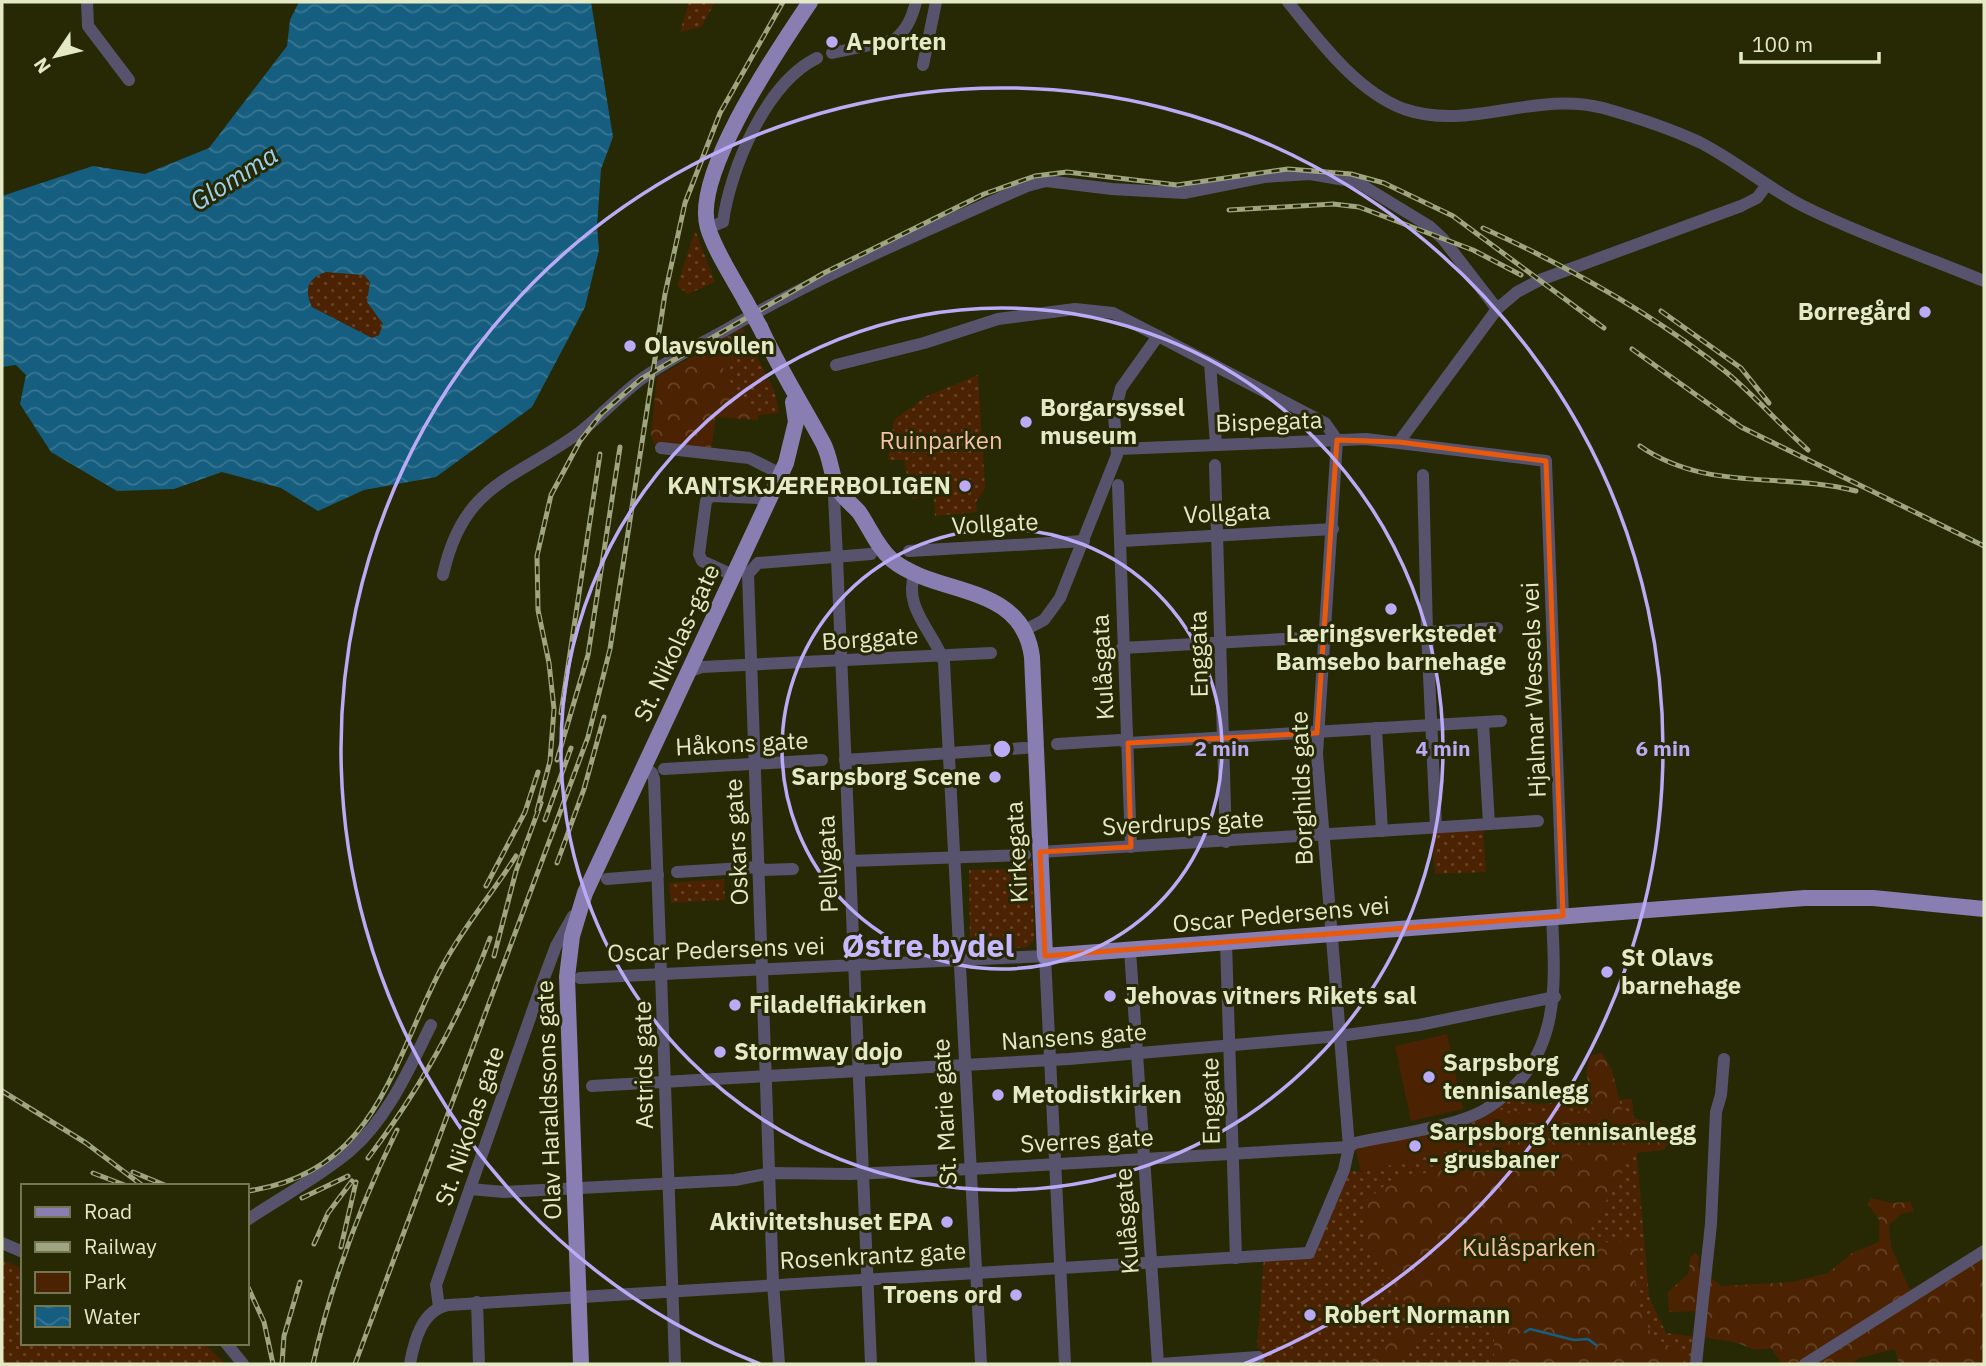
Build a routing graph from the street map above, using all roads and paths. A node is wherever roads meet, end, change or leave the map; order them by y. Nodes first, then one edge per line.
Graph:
1 (87, 2) edge
2 (810, 2) edge
3 (916, 2) edge
4 (936, 2) edge
5 (1288, 2) edge
6 (832, 53) dead end
7 (817, 58) dead end
8 (923, 65) dead end
9 (129, 80) dead end
10 (1766, 187) junction
11 (712, 227) junction
12 (1984, 281) edge
13 (1497, 309) junction
14 (760, 327) junction
15 (1158, 336) junction
16 (1210, 363) junction
17 (836, 365) dead end
18 (786, 379) junction
19 (816, 431) junction
20 (1337, 440) junction
21 (1399, 442) junction
22 (1216, 444) junction
23 (661, 448) dead end
24 (1119, 449) junction
25 (1546, 461) joint
26 (1215, 466) dead end
27 (783, 468) junction
28 (1423, 475) dead end
29 (1118, 485) dead end
30 (838, 489) junction
31 (767, 503) junction
32 (1333, 529) junction
33 (1217, 534) junction
34 (1084, 541) junction
35 (1122, 541) junction
36 (909, 551) dead end
37 (871, 554) dead end
38 (836, 558) junction
39 (915, 572) junction
40 (443, 575) dead end
41 (733, 575) junction
42 (1497, 628) dead end
43 (1025, 630) junction
44 (1427, 632) junction
45 (1304, 638) dead end
46 (1325, 638) junction
47 (1220, 642) junction
48 (1122, 648) junction
49 (991, 653) dead end
50 (942, 655) junction
51 (842, 662) junction
52 (751, 666) junction
53 (687, 673) junction
54 (1501, 721) dead end
55 (1483, 723) junction
56 (1429, 725) junction
57 (1376, 728) junction
58 (1317, 733) junction
59 (1222, 738) junction
60 (1128, 743) junction
61 (1057, 744) dead end
62 (1025, 748) dead end
63 (949, 753) junction
64 (845, 760) junction
65 (822, 761) dead end
66 (755, 764) junction
67 (645, 768) junction
68 (664, 769) dead end
69 (1538, 821) dead end
70 (1489, 824) junction
71 (1436, 827) junction
72 (1382, 831) junction
73 (1322, 836) junction
74 (609, 842) joint
75 (1226, 842) junction
76 (1131, 847) junction
77 (1032, 854) junction
78 (955, 858) junction
79 (849, 861) junction
80 (760, 868) junction
81 (793, 869) dead end
82 (677, 872) dead end
83 (658, 875) junction
84 (607, 878) dead end
85 (582, 901) junction
86 (1984, 909) edge
87 (1558, 916) junction
88 (1332, 935) junction
89 (1226, 943) junction
90 (1130, 950) junction
91 (1045, 956) junction
92 (960, 960) junction
93 (853, 967) junction
94 (764, 971) junction
95 (663, 975) junction
96 (580, 978) dead end
97 (1555, 997) junction
98 (431, 1025) dead end
99 (1339, 1037) junction
100 (1230, 1045) junction
101 (1135, 1054) junction
102 (1724, 1059) dead end
103 (1049, 1060) junction
104 (964, 1065) junction
105 (857, 1072) junction
106 (768, 1078) junction
107 (665, 1082) junction
108 (592, 1086) dead end
109 (1349, 1147) junction
110 (1233, 1155) junction
111 (1143, 1159) junction
112 (1056, 1164) junction
113 (972, 1170) junction
114 (771, 1173) junction
115 (862, 1174) junction
116 (668, 1183) junction
117 (574, 1188) junction
118 (470, 1189) junction
119 (248, 1219) edge
120 (2, 1243) edge
121 (21, 1251) edge
122 (1984, 1251) edge
123 (1310, 1253) joint
124 (1236, 1258) junction
125 (1150, 1264) junction
126 (1061, 1267) junction
127 (976, 1272) junction
128 (867, 1278) junction
129 (773, 1283) junction
130 (673, 1289) junction
131 (579, 1296) junction
132 (477, 1302) junction
133 (439, 1307) junction
134 (228, 1345) edge
135 (1258, 1357) dead end
136 (243, 1364) edge
137 (410, 1364) edge
138 (479, 1364) edge
139 (581, 1364) edge
140 (675, 1364) edge
141 (779, 1364) edge
142 (870, 1364) edge
143 (981, 1364) edge
144 (1065, 1364) edge
145 (1159, 1364) edge
146 (1696, 1364) edge
147 (1805, 1364) edge

1 - 9 street
2 - 11 main road
3 - 6 street
4 - 8 street
5 - 10 street
7 - 11 street
10 - 12 street
10 - 13 street
11 - 14 main road, bridge
13 - 21 street
13 - 40 street
14 - 18 main road
14 - 19 main road
15 - 16 street
15 - 17 street
15 - 24 street
16 - 20 street
16 - 22 street
18 - 19 main road
18 - 27 main road, St. Nikolas-gate
19 - 27 main road, St. Nikolas-gate
19 - 30 main road
20 - 21 street, Bispegata
20 - 22 street, Bispegata
20 - 32 street, Borghilds gate
21 - 25 street, Bispegata
22 - 24 street, Bispegata
23 - 27 street
24 - 34 street
25 - 87 street, Hjalmar Wessels vei
26 - 33 street, Enggata
27 - 31 main road, St. Nikolas-gate
28 - 44 street
29 - 35 street, Kulåsgata
30 - 38 street, Pellygata
30 - 39 main road
31 - 41 main road, St. Nikolas-gate
31 - 41 street
32 - 33 street, Vollgata
32 - 46 street, Borghilds gate
33 - 35 street, Vollgata
33 - 47 street, Enggata
34 - 36 street, Vollgate
34 - 43 street
35 - 48 street, Kulåsgata
37 - 38 street
38 - 51 street, Pellygata
38 - 52 street, Oskars gate
39 - 43 main road
39 - 50 street, St. Marie gate
41 - 53 main road, St. Nikolas-gate
42 - 44 street
43 - 77 main road, Kirkegata
44 - 46 street
44 - 56 street
45 - 47 street
46 - 58 street, Borghilds gate
47 - 48 street
47 - 59 street, Enggata
48 - 60 street, Kulåsgata
49 - 50 street, Borggate
50 - 51 street, Borggate
50 - 63 street, St. Marie gate
51 - 52 street, Borggate
51 - 64 street, Pellygata
52 - 53 street, Borggate
52 - 66 street, Oskars gate
53 - 67 main road, St. Nikolas-gate
54 - 55 street
55 - 56 street
55 - 70 street
56 - 57 street
56 - 71 street
57 - 58 street
57 - 72 street
58 - 59 street
58 - 73 street, Borghilds gate
59 - 60 street
59 - 75 street, Enggata
60 - 61 street
60 - 76 street, Kulåsgata
62 - 63 street, Håkons gate
63 - 64 street, Håkons gate
63 - 78 street, St. Marie gate
64 - 79 street, Pellygata
65 - 66 street, Håkons gate
66 - 68 street, Håkons gate
66 - 80 street, Oskars gate
67 - 74 main road, St. Nikolas-gate
67 - 83 street, Astrids gate
69 - 70 street, Sverdrups gate
70 - 71 street, Sverdrups gate
71 - 72 street, Sverdrups gate
72 - 73 street, Sverdrups gate
73 - 75 street, Sverdrups gate
73 - 88 street, Borghilds gate
74 - 85 main road, Olav Haraldssons gate
75 - 76 street, Sverdrups gate
76 - 77 street, Sverdrups gate
77 - 78 street, Sverdrups gate
77 - 91 main road, Kirkegata
78 - 79 street, Sverdrups gate
78 - 92 street, St. Marie gate
79 - 93 street, Pellygata
80 - 81 street
80 - 82 street
80 - 94 street, Oskars gate
83 - 84 street
83 - 95 street, Astrids gate
85 - 117 main road, Olav Haraldssons gate
85 - 118 street, St. Nikolas gate
86 - 87 main road, Oscar Pedersens vei
87 - 88 main road, Oscar Pedersens vei
87 - 97 street, Sverres gate
88 - 89 main road, Oscar Pedersens vei
88 - 99 street, Borghilds gate
89 - 90 main road, Oscar Pedersens vei
89 - 100 street, Enggate
90 - 91 main road, Oscar Pedersens vei
90 - 101 street, Kulåsgate
91 - 92 street, Oscar Pedersens vei
91 - 103 street, Kirkegata
92 - 93 street, Oscar Pedersens vei
92 - 104 street, St. Marie gate
93 - 94 street, Oscar Pedersens vei
93 - 105 street, Pellygata
94 - 95 street, Oscar Pedersens vei
94 - 106 street, Oskars gate
95 - 96 street, Oscar Pedersens vei
95 - 107 street, Astrids gate
97 - 99 street, Nansens gate
97 - 109 street, Sverres gate
98 - 119 street
99 - 100 street, Nansens gate
99 - 109 street, Borghilds gate
100 - 101 street, Nansens gate
100 - 110 street, Enggate
101 - 103 street, Nansens gate
101 - 111 street, Kulåsgate
102 - 146 street
103 - 104 street, Nansens gate
103 - 112 street, Kirkegata
104 - 105 street, Nansens gate
104 - 113 street, St. Marie gate
105 - 106 street, Nansens gate
105 - 115 street, Pellygata
106 - 107 street, Nansens gate
106 - 114 street, Oskars gate
107 - 108 street, Nansens gate
107 - 116 street, Astrids gate
109 - 110 street, Sverres gate
109 - 123 street, Borghilds gate
110 - 111 street, Sverres gate
110 - 124 street, Enggate
111 - 112 street, Sverres gate
111 - 125 street, Kulåsgate
112 - 113 street, Sverres gate
112 - 126 street, Kirkegata
113 - 115 street, Sverres gate
113 - 127 street, St. Marie gate
114 - 115 street, Sverres gate
114 - 116 street, Sverres gate
114 - 129 street, Oskars gate
115 - 128 street, Pellygata
116 - 117 street, Sverres gate
116 - 130 street, Astrids gate
117 - 118 street, Sverres gate
117 - 131 main road, Olav Haraldssons gate
118 - 133 street, St. Nikolas gate
120 - 121 street
122 - 147 street
123 - 124 street, Rosenkrantz gate
124 - 125 street, Rosenkrantz gate
125 - 126 street, Rosenkrantz gate
125 - 145 street, Kulåsgate
126 - 127 street, Rosenkrantz gate
126 - 144 street, Kirkegata
127 - 128 street, Rosenkrantz gate
127 - 143 street, St. Marie gate
128 - 129 street, Rosenkrantz gate
128 - 142 street, Pellygata
129 - 130 street, Rosenkrantz gate
129 - 141 street, Oskars gate
130 - 131 street, Rosenkrantz gate
130 - 140 street, Astrids gate
131 - 132 street, Rosenkrantz gate
131 - 139 main road, Olav Haraldssons gate
132 - 133 street, Rosenkrantz gate
132 - 138 street
133 - 137 street
134 - 136 street
135 - 145 street

